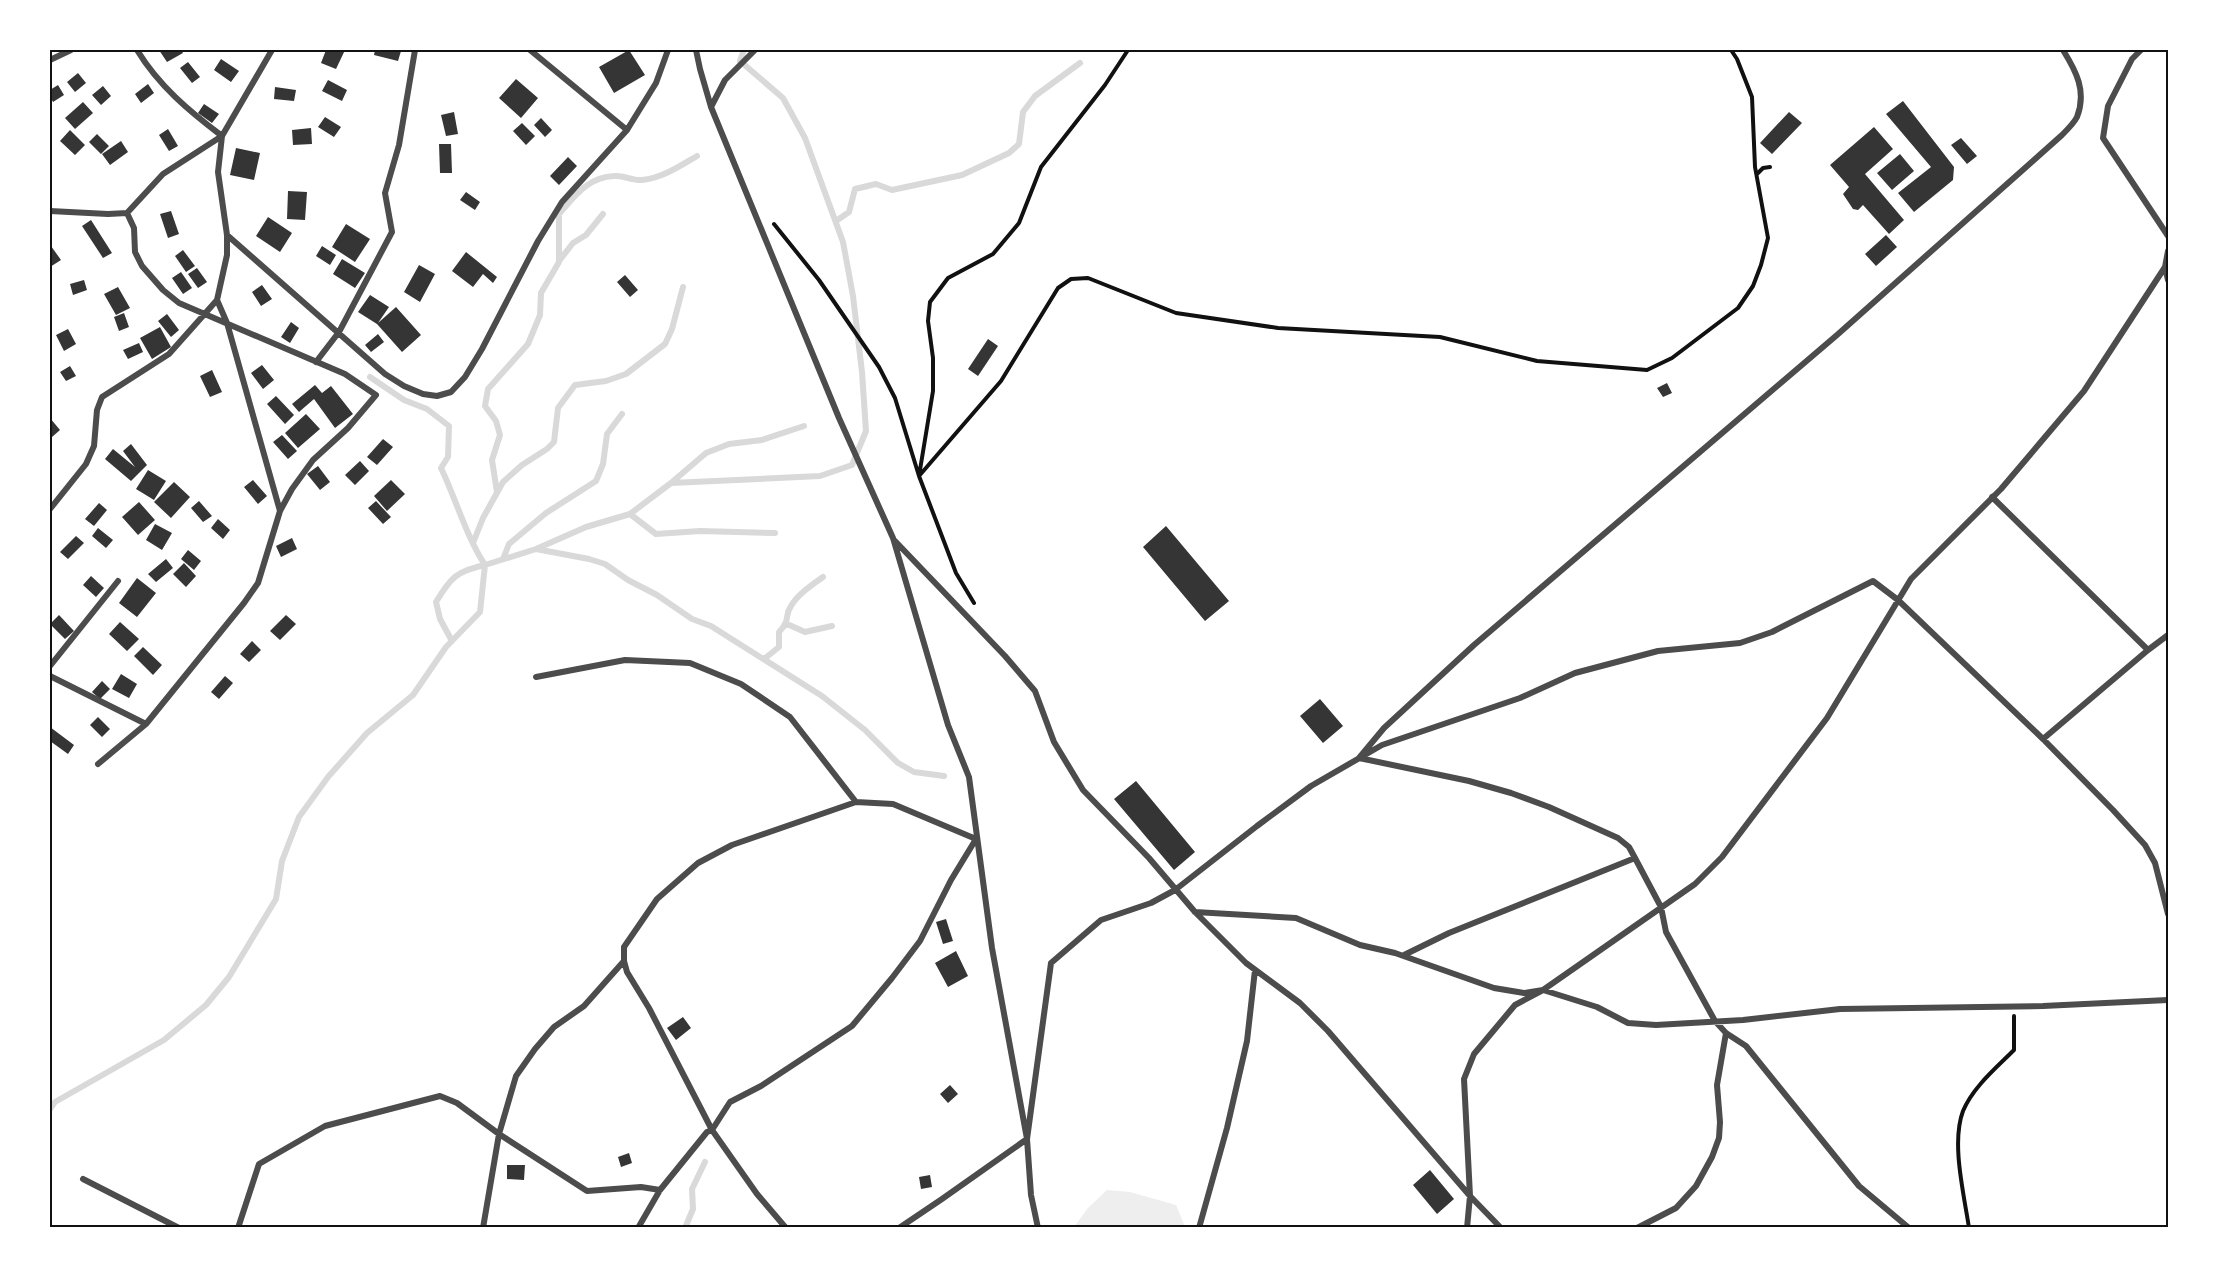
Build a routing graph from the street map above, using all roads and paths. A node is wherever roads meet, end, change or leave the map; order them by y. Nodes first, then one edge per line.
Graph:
1 (71, 50) edge
2 (138, 50) edge
3 (272, 50) edge
4 (415, 50) edge
5 (530, 50) edge
6 (668, 50) edge
7 (696, 50) edge
8 (755, 50) edge
9 (1128, 50) edge
10 (1731, 50) edge
11 (2063, 50) edge
12 (2140, 50) edge
13 (50, 60) edge
14 (711, 107) junction
15 (627, 130) junction
16 (222, 136) junction
17 (1770, 167) dead end
18 (1756, 175) junction
19 (50, 211) edge
20 (127, 213) junction
21 (770, 219) dead end
22 (227, 235) junction
23 (2169, 236) edge
24 (2169, 251) edge
25 (2165, 267) junction
26 (2169, 280) edge
27 (217, 300) junction
28 (206, 314) junction
29 (227, 323) junction
30 (339, 332) junction
31 (316, 362) junction
32 (919, 476) junction
33 (1992, 497) junction
34 (50, 509) edge
35 (280, 511) junction
36 (893, 538) junction
37 (118, 580) dead end
38 (1898, 600) junction
39 (975, 604) dead end
40 (2169, 635) edge
41 (2148, 650) junction
42 (50, 666) edge
43 (50, 676) edge
44 (536, 678) dead end
45 (146, 724) junction
46 (2043, 739) junction
47 (1359, 758) junction
48 (98, 764) dead end
49 (856, 802) junction
50 (976, 839) junction
51 (1635, 858) junction
52 (1175, 890) junction
53 (1661, 908) junction
54 (1195, 912) junction
55 (2169, 914) edge
56 (1403, 956) junction
57 (624, 961) junction
58 (1255, 970) junction
59 (1544, 990) junction
60 (2169, 1000) edge
61 (2014, 1007) junction
62 (1715, 1021) junction
63 (1726, 1033) junction
64 (712, 1130) junction
65 (499, 1134) junction
66 (1027, 1139) junction
67 (83, 1179) dead end
68 (660, 1190) junction
69 (1470, 1196) junction
70 (179, 1227) edge
71 (238, 1227) edge
72 (483, 1227) edge
73 (638, 1227) edge
74 (786, 1227) edge
75 (899, 1227) edge
76 (1038, 1227) edge
77 (1199, 1227) edge
78 (1467, 1227) edge
79 (1502, 1227) edge
80 (1637, 1227) edge
81 (1909, 1227) edge
82 (1969, 1227) edge

1 - 13 street
2 - 16 street
3 - 16 street
4 - 30 street
5 - 15 street
6 - 15 street
7 - 14 street
8 - 14 street
9 - 32 path
10 - 18 path
11 - 47 street
12 - 23 street
14 - 36 street
15 - 30 street
16 - 20 street
16 - 22 street
17 - 18 path
18 - 32 path
19 - 20 street
20 - 28 street
21 - 32 path
22 - 27 street
22 - 30 street
24 - 25 street
25 - 26 street
25 - 33 street
27 - 28 street
27 - 29 street
28 - 29 street
28 - 34 street
29 - 31 street
29 - 35 street
30 - 31 street
31 - 35 street
32 - 39 path
33 - 38 street
33 - 41 street
35 - 45 street
36 - 50 street
36 - 52 street
37 - 42 street
38 - 46 street
38 - 47 street
38 - 53 street
40 - 41 street
41 - 46 street
43 - 45 street
44 - 49 street
45 - 48 street
46 - 55 street
47 - 51 street
47 - 52 street
49 - 50 street
49 - 57 street
50 - 64 street
50 - 66 street
51 - 53 street
51 - 56 street
52 - 54 street
52 - 66 street
53 - 59 street
53 - 62 street
54 - 56 street
54 - 58 street
56 - 59 street
57 - 64 street
57 - 65 street
58 - 69 street
58 - 77 street
59 - 62 street
59 - 69 street
60 - 61 street
61 - 62 street
61 - 82 path
62 - 63 street
63 - 80 street
63 - 81 street
64 - 68 street
64 - 74 street
65 - 68 street
65 - 71 street
65 - 72 street
66 - 75 street
66 - 76 street
67 - 70 street
68 - 73 street
69 - 78 street
69 - 79 street

